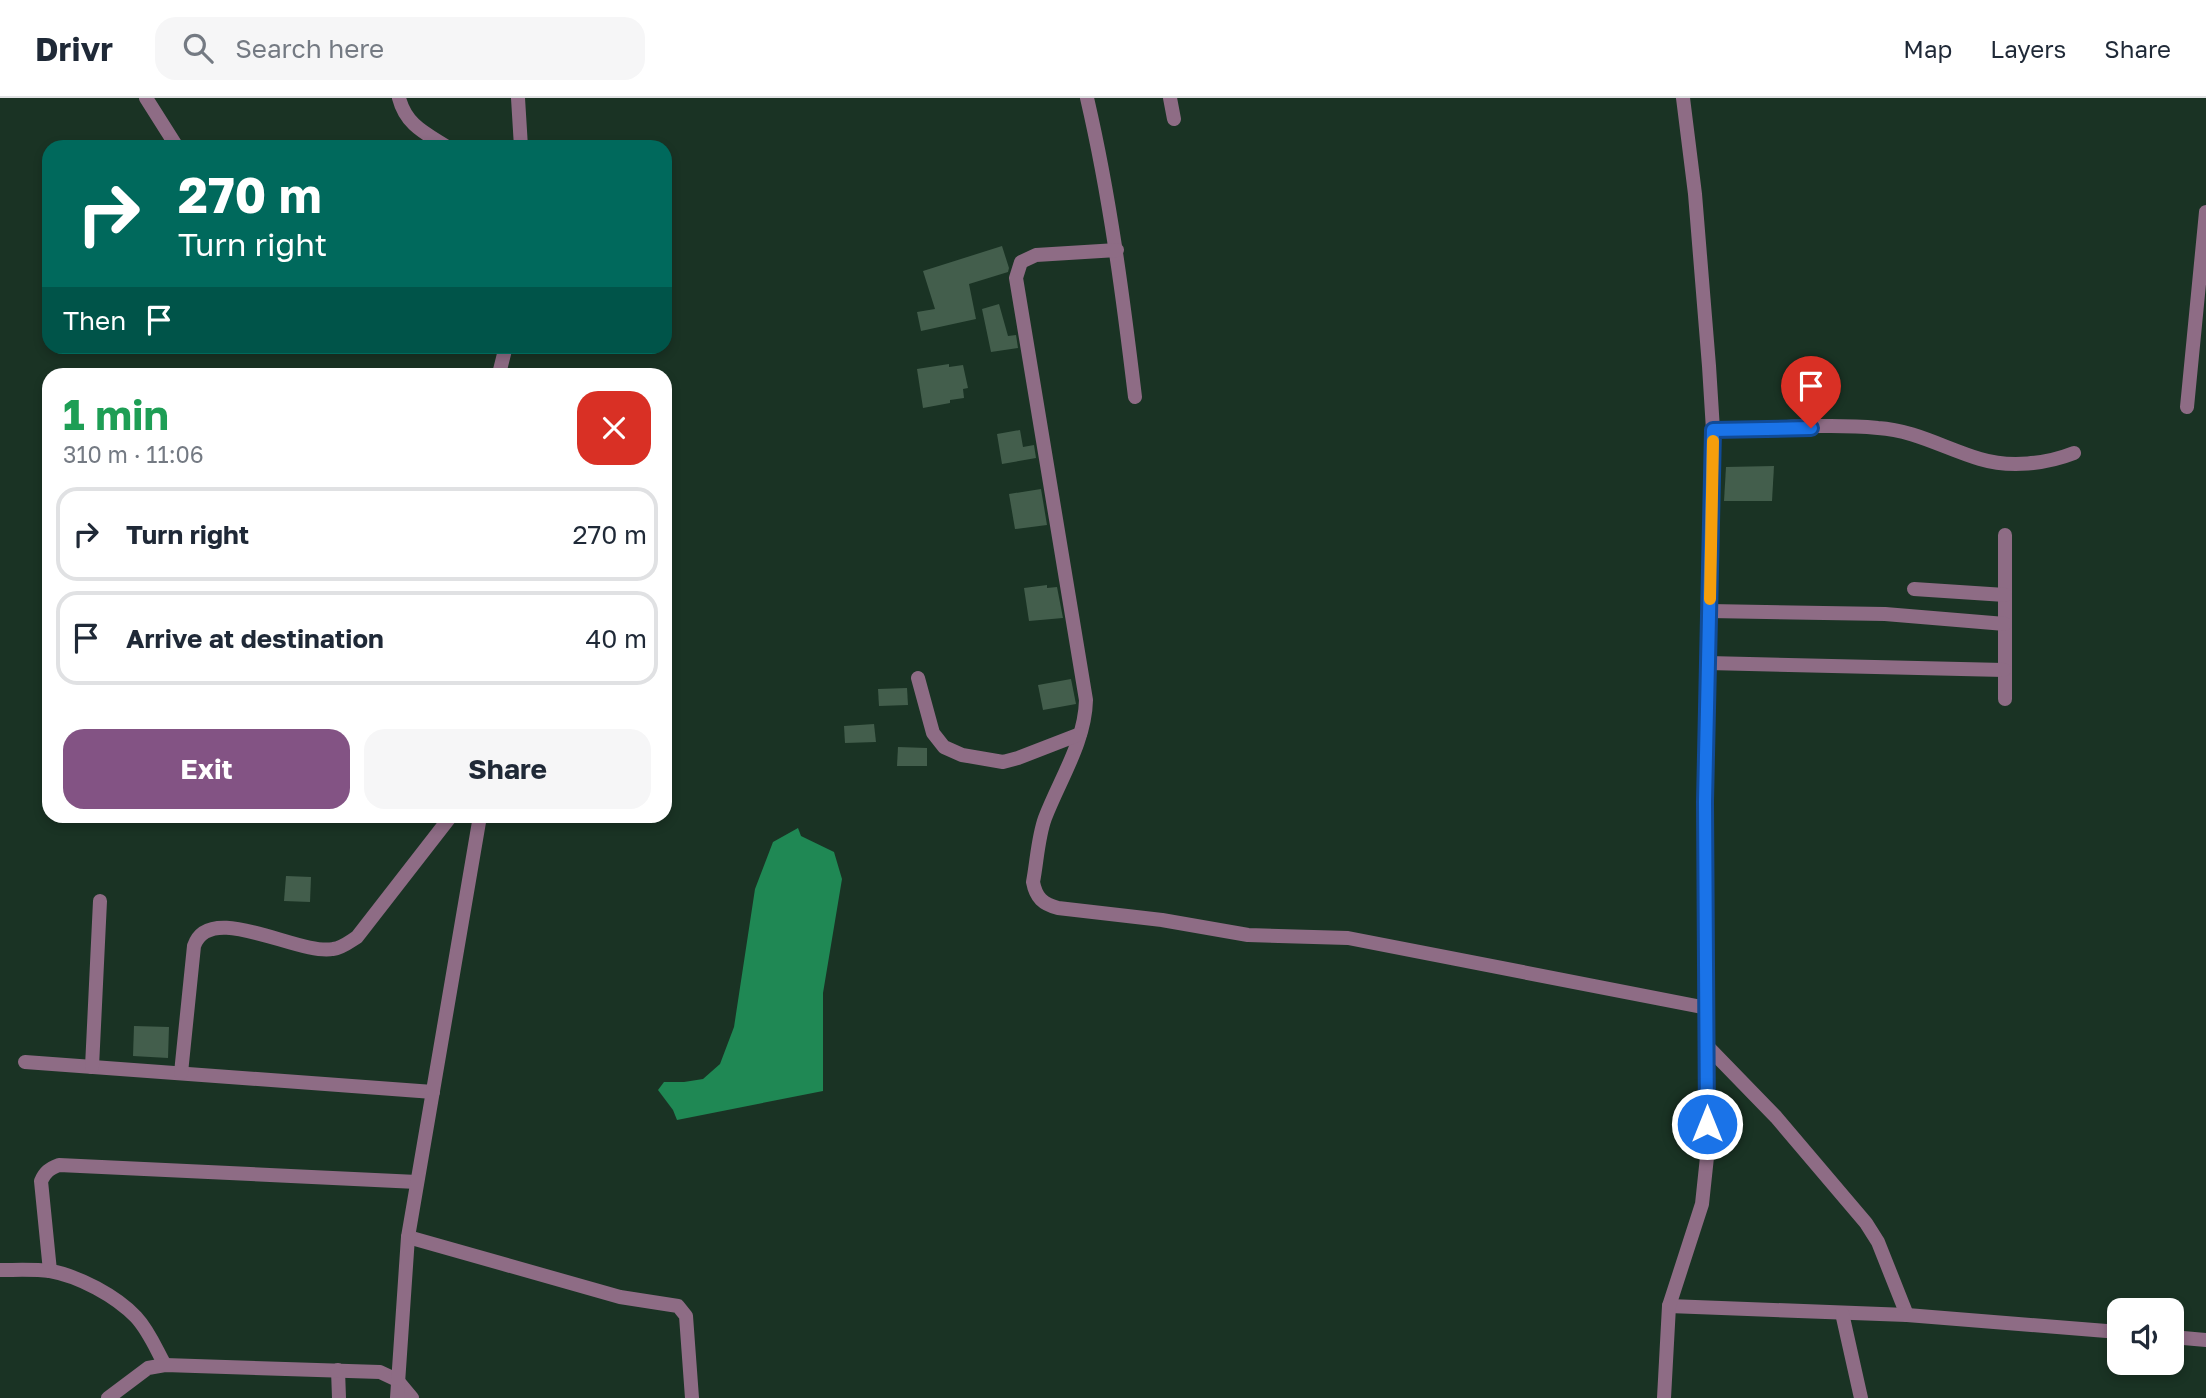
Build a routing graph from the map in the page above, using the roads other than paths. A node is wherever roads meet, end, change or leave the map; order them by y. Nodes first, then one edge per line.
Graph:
1 (146, 98) edge
2 (400, 98) edge
3 (518, 98) edge
4 (1087, 98) edge
5 (1170, 98) edge
6 (1683, 98) edge
7 (1174, 119) dead end
8 (173, 140) edge
9 (436, 140) edge
10 (521, 140) edge
11 (2206, 212) edge
12 (1117, 250) junction
13 (1135, 397) dead end
14 (2187, 407) dead end
15 (1713, 430) junction
16 (2074, 453) dead end
17 (2005, 535) dead end
18 (1914, 589) dead end
19 (2004, 595) junction
20 (1709, 611) junction
21 (2005, 624) junction
22 (1708, 663) junction
23 (2004, 670) junction
24 (918, 678) dead end
25 (2005, 699) dead end
26 (1080, 734) junction
27 (446, 823) edge
28 (479, 823) edge
29 (100, 901) dead end
30 (1707, 1008) junction
31 (1707, 1046) junction
32 (26, 1062) dead end
33 (92, 1067) junction
34 (181, 1073) junction
35 (433, 1091) junction
36 (417, 1182) junction
37 (408, 1237) junction
38 (0, 1270) edge
39 (50, 1271) junction
40 (1669, 1307) junction
41 (1843, 1312) junction
42 (1907, 1315) junction
43 (2107, 1331) edge
44 (2184, 1338) edge
45 (2206, 1340) edge
46 (165, 1365) junction
47 (338, 1370) junction
48 (397, 1380) junction
49 (108, 1398) edge
50 (339, 1398) edge
51 (397, 1398) edge
52 (412, 1398) edge
53 (692, 1398) edge
54 (1664, 1398) edge
55 (1861, 1398) edge

1 - 8 street
2 - 9 street
3 - 10 street
4 - 12 street
5 - 7 street
6 - 15 street
11 - 14 street
12 - 13 street
12 - 26 street
15 - 16 street
15 - 20 street
17 - 19 street
18 - 19 street
19 - 21 street
20 - 21 street
20 - 22 street
21 - 23 street
22 - 23 street
22 - 30 street
23 - 25 street
24 - 26 street
26 - 30 street
27 - 34 street
28 - 35 street
29 - 33 street
30 - 31 street
31 - 40 street
31 - 42 street
32 - 33 street
33 - 34 street
34 - 35 street
35 - 36 street
36 - 37 street
36 - 39 street
37 - 48 street
37 - 53 street
38 - 39 street
39 - 46 street
40 - 41 street
40 - 54 street
41 - 42 street
41 - 55 street
42 - 43 street
44 - 45 street
46 - 47 street
46 - 49 street
47 - 48 street
47 - 50 street
48 - 51 street
48 - 52 street

